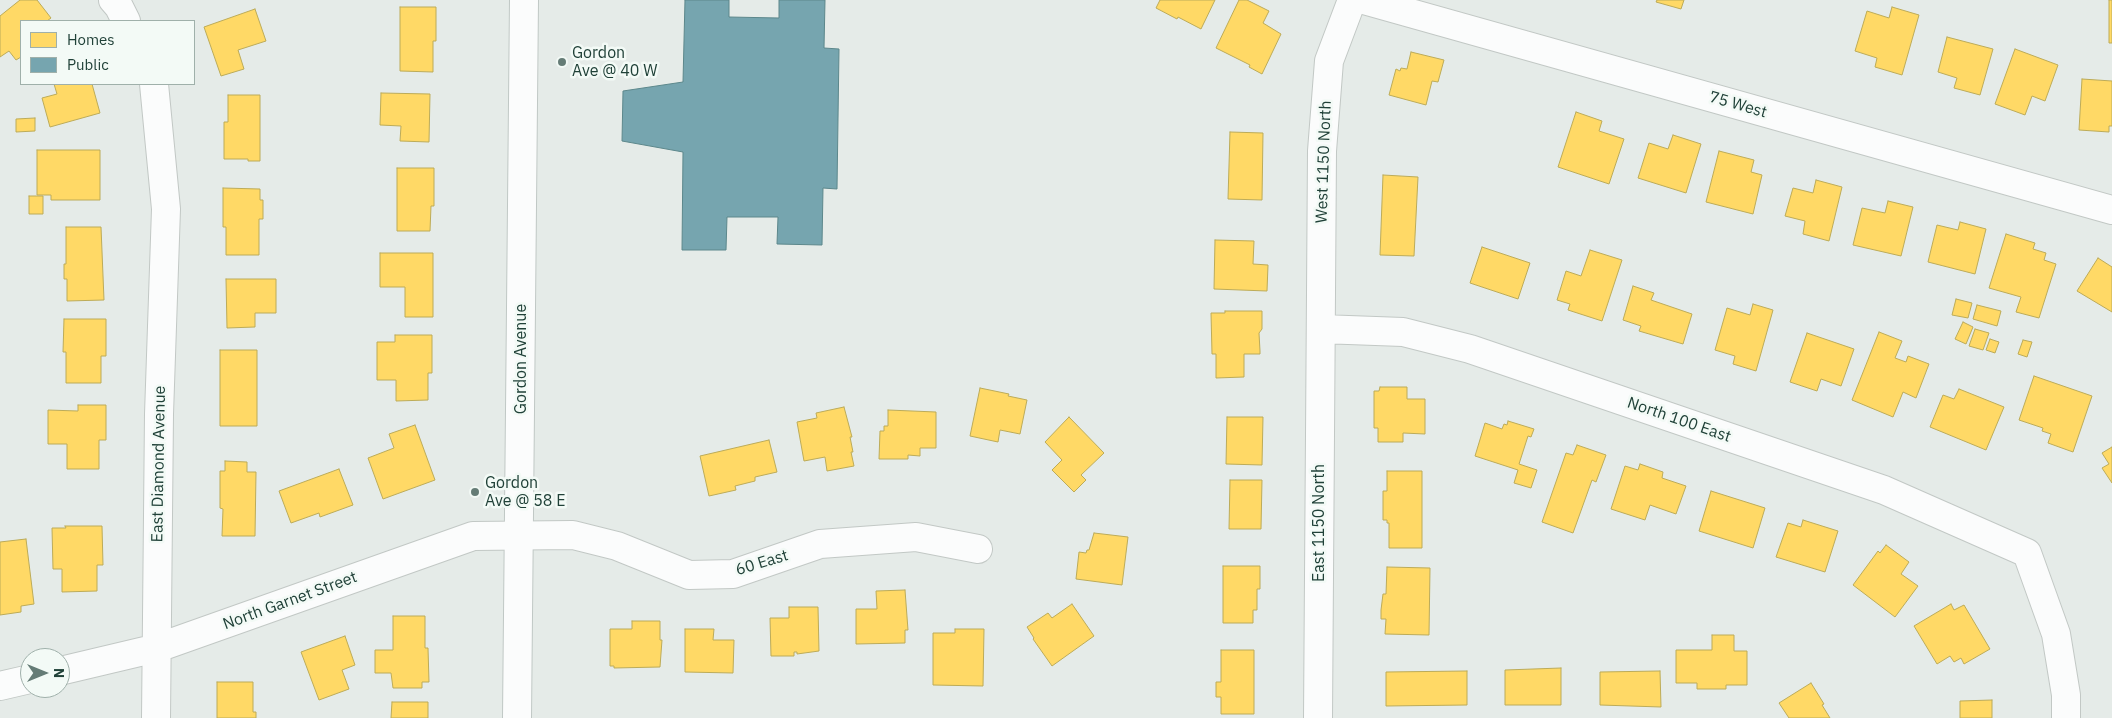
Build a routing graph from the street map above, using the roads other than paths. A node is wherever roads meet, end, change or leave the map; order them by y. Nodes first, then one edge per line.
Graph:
1 (113, 0) edge
2 (524, 0) edge
3 (1352, 0) edge
4 (1364, 0) edge
5 (126, 20) edge
6 (154, 85) edge
7 (2112, 210) edge
8 (1321, 329) junction
9 (519, 534) junction
10 (978, 549) dead end
11 (157, 648) junction
12 (70, 670) edge
13 (20, 681) edge
14 (0, 686) edge
15 (156, 718) edge
16 (517, 718) edge
17 (1318, 718) edge
18 (2066, 718) edge

1 - 5 street
2 - 9 street, Gordon Avenue
3 - 8 street, West 1150 North
4 - 7 street, 75 West
6 - 11 street, East Diamond Avenue
8 - 17 street, East 1150 North
8 - 18 street, North 100 East
9 - 10 street, 60 East
9 - 11 street, North Garnet Street
9 - 16 street, Gordon Avenue
11 - 12 street, North Garnet Street
11 - 15 street, East Diamond Avenue
13 - 14 street

